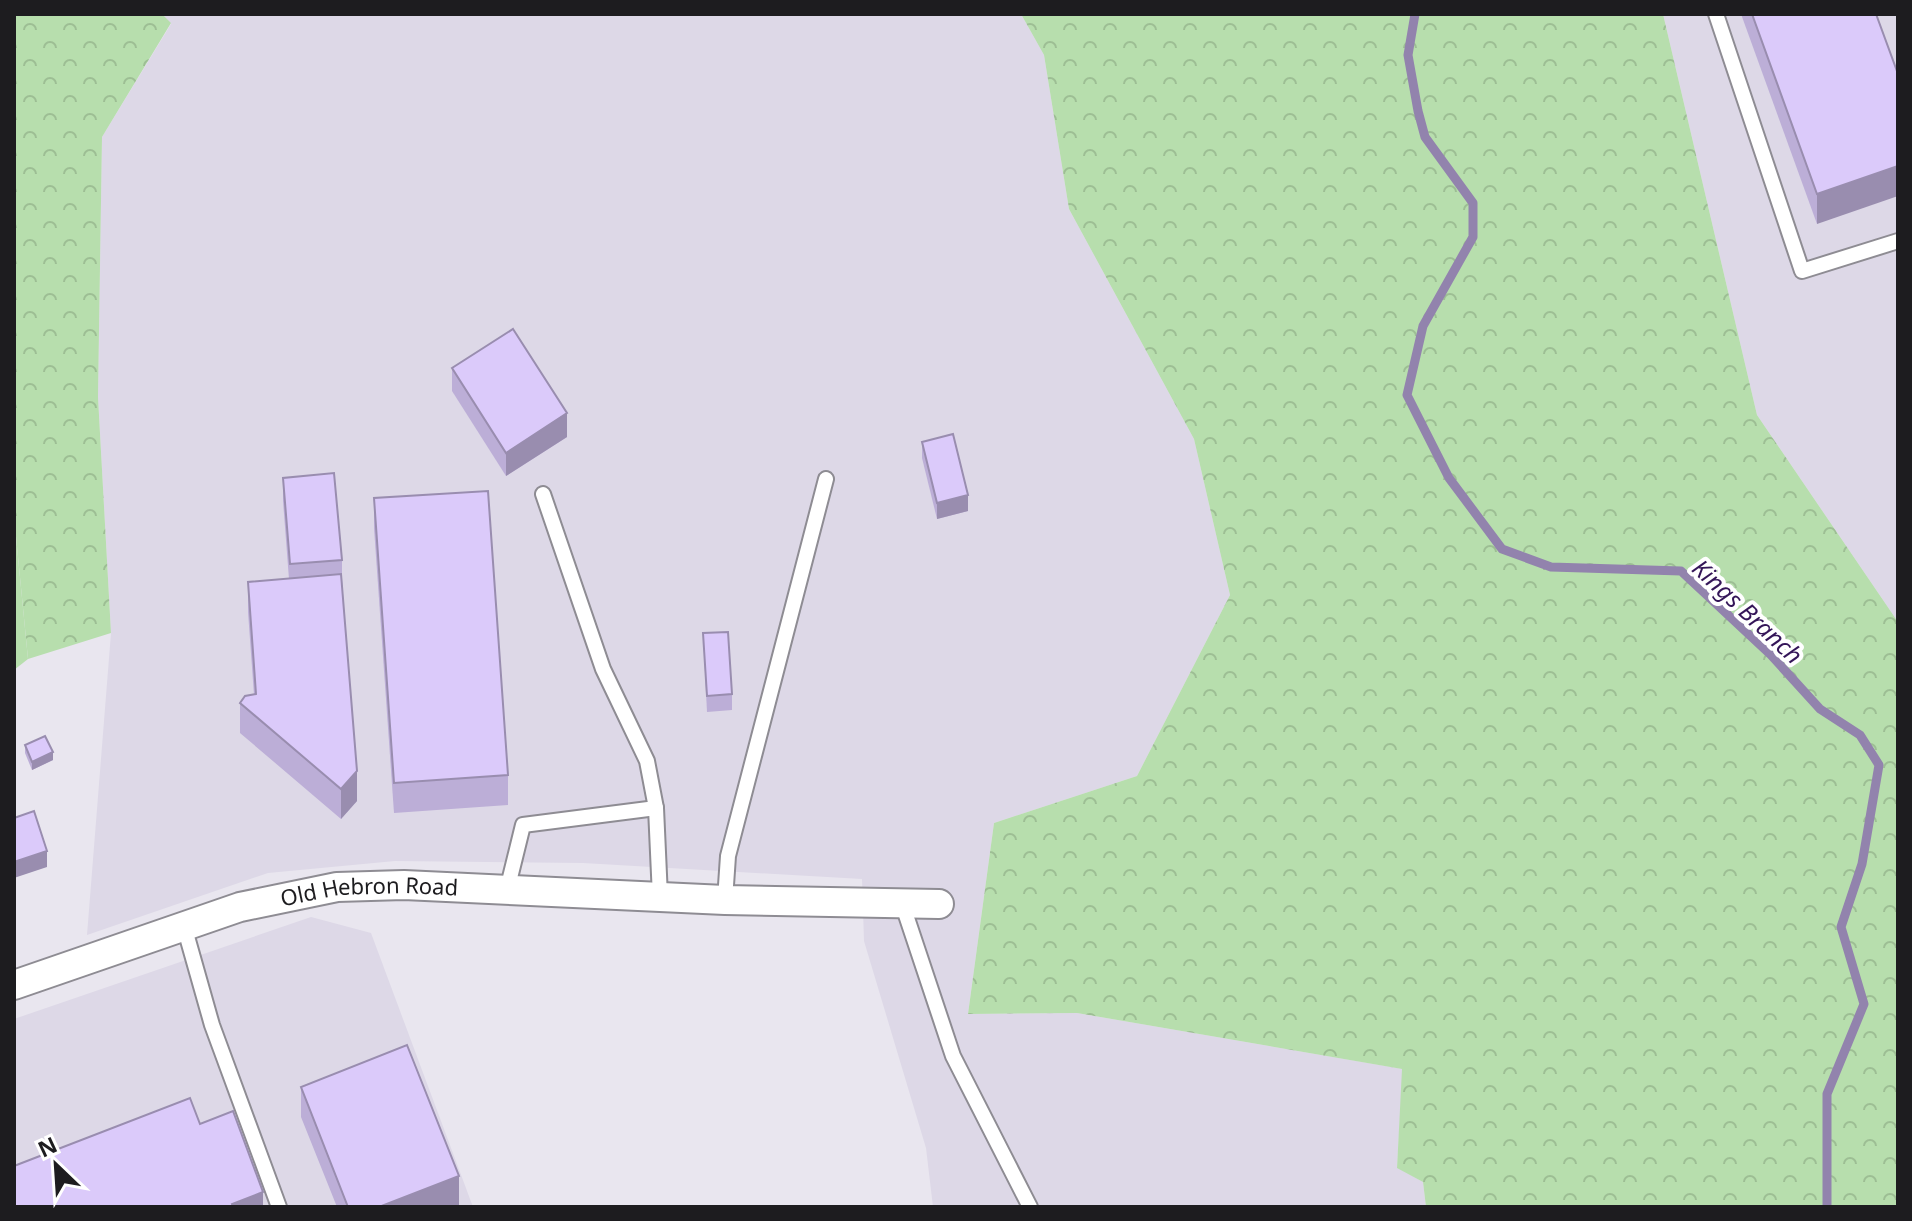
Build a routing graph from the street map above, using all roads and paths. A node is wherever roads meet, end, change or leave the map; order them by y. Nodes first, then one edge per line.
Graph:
1 (1716, 14) edge
2 (1898, 241) edge
3 (826, 479) dead end
4 (543, 494) dead end
5 (656, 808) junction
6 (507, 890) junction
7 (660, 897) junction
8 (732, 900) junction
9 (902, 903) junction
10 (939, 904) dead end
11 (184, 926) junction
12 (14, 985) edge
13 (279, 1207) edge
14 (1030, 1207) edge

1 - 2 lane
3 - 8 lane
4 - 5 lane
5 - 6 lane
5 - 7 lane
6 - 7 street, Old Hebron Road
6 - 11 street, Old Hebron Road
7 - 8 street, Old Hebron Road
8 - 9 street, Old Hebron Road
9 - 10 street, Old Hebron Road
9 - 14 lane
11 - 12 street, Old Hebron Road
11 - 13 lane

